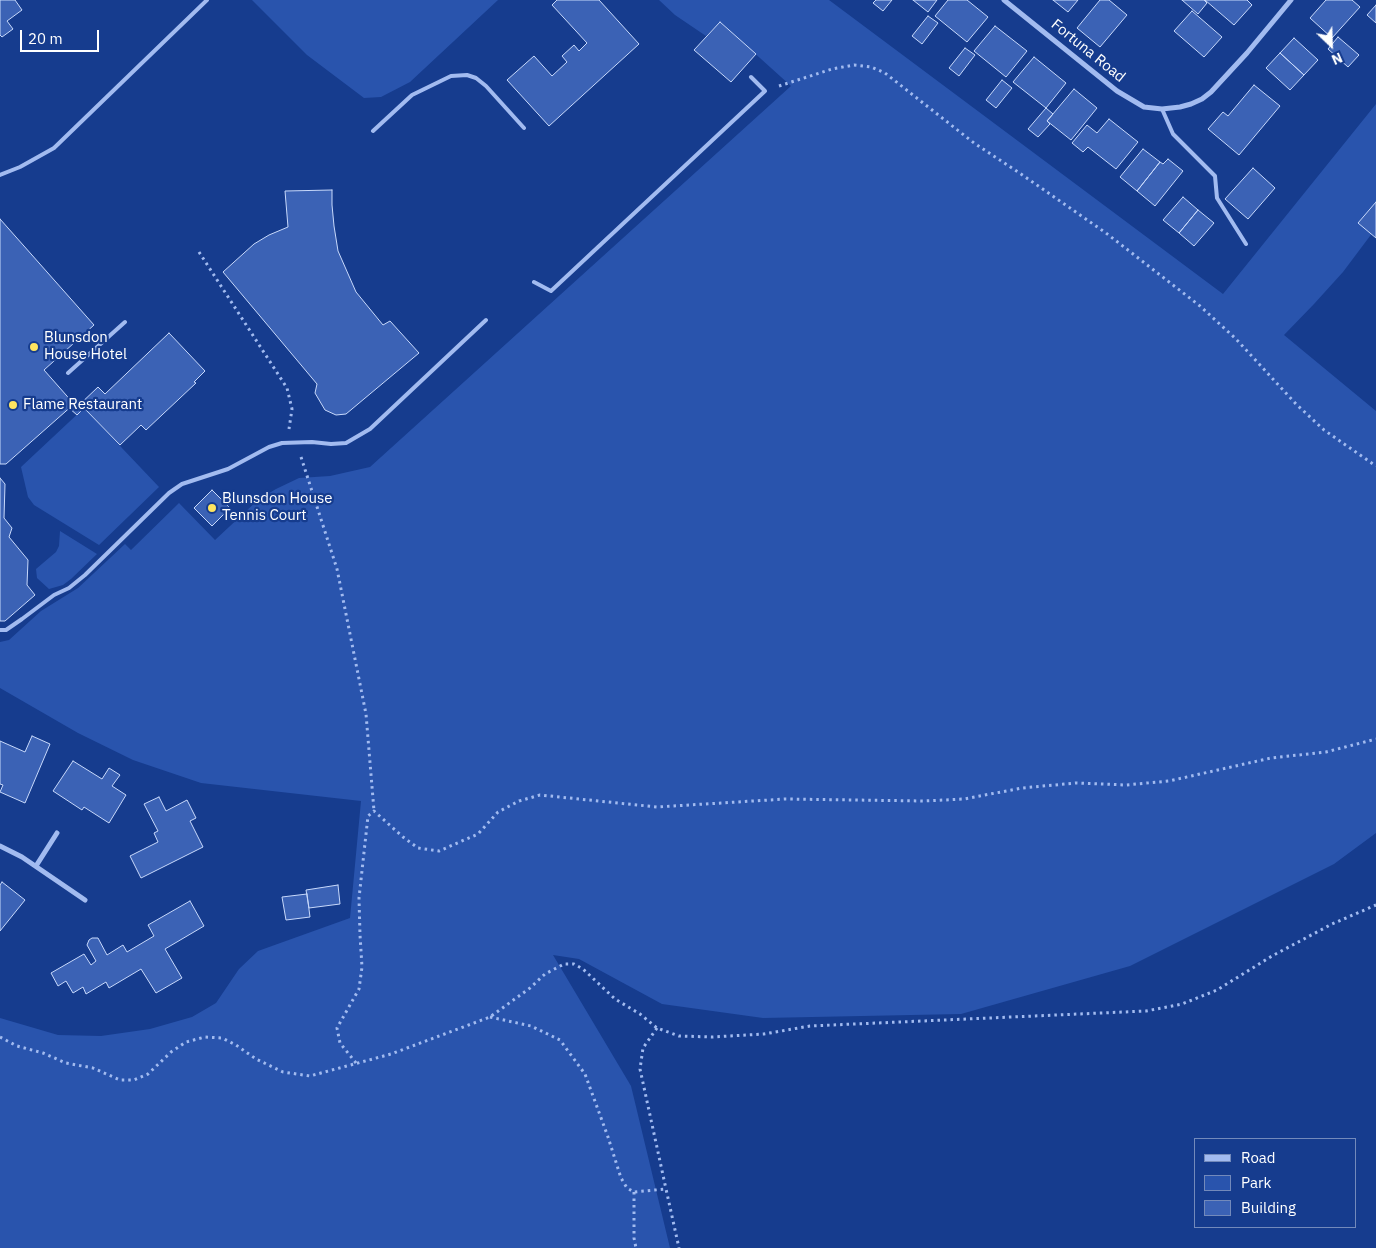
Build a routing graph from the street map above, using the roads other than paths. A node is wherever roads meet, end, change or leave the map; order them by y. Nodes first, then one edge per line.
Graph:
1 (207, 0) edge
2 (1004, 0) edge
3 (1291, 0) edge
4 (752, 76) dead end
5 (1162, 109) junction
6 (524, 128) dead end
7 (373, 131) dead end
8 (0, 175) edge
9 (1246, 244) dead end
10 (534, 282) dead end
11 (486, 320) dead end
12 (125, 322) dead end
13 (68, 373) dead end
14 (0, 630) edge
15 (57, 833) dead end
16 (0, 846) edge
17 (36, 866) junction
18 (85, 900) dead end

1 - 8 lane
2 - 5 street, Fortuna Road
3 - 5 street, Fortuna Road
4 - 10 lane
5 - 9 lane
6 - 7 lane
11 - 14 lane
12 - 13 lane
15 - 17 street
16 - 17 street
17 - 18 street

